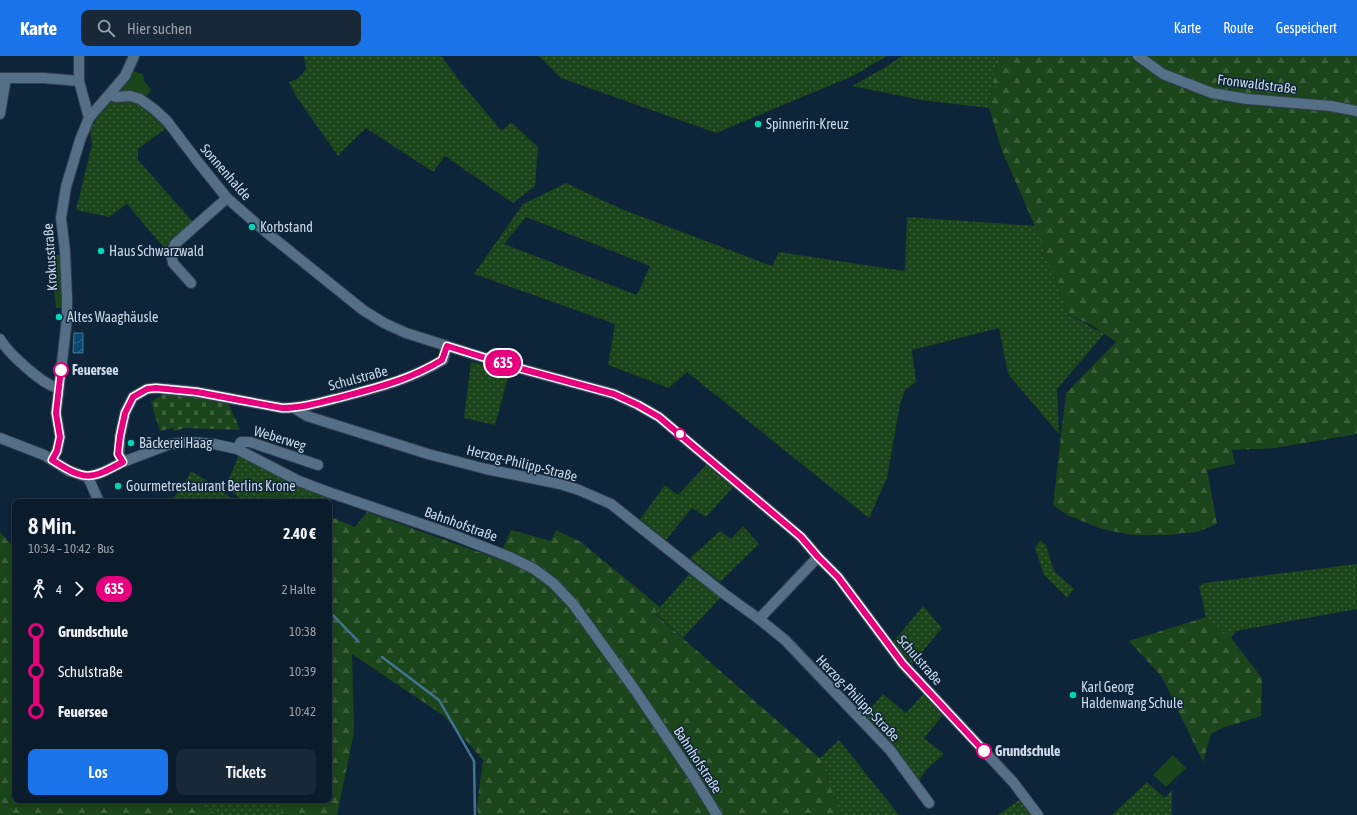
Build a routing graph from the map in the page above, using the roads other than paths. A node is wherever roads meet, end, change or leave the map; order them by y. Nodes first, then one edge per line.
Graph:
1 (79, 56) edge
2 (134, 56) edge
3 (1138, 56) edge
4 (3, 78) edge
5 (79, 80) junction
6 (110, 94) junction
7 (1357, 111) edge
8 (0, 114) edge
9 (89, 118) junction
10 (227, 198) junction
11 (191, 283) dead end
12 (2, 346) edge
13 (447, 346) junction
14 (58, 388) junction
15 (294, 408) junction
16 (0, 438) edge
17 (237, 449) junction
18 (52, 460) junction
19 (123, 462) junction
20 (318, 465) dead end
21 (88, 477) junction
22 (98, 499) edge
23 (818, 557) junction
24 (759, 619) junction
25 (929, 803) dead end
26 (717, 815) edge
27 (1038, 815) edge

1 - 5 street
2 - 6 street, Krokusstraße
3 - 7 street, Fronwaldstraße
4 - 5 street
4 - 8 street
5 - 9 street
6 - 9 street, Krokusstraße
6 - 10 street, Sonnenhalde
9 - 14 street, Krokusstraße
10 - 11 street
10 - 13 street, Sonnenhalde
12 - 14 street
13 - 15 street, Schulstraße
13 - 23 street, Schulstraße
14 - 18 street, Krokusstraße
15 - 19 street, Schulstraße
15 - 24 street, Herzog-Philipp-Straße
16 - 18 street
17 - 19 street, Bahnhofstraße
17 - 20 street, Weberweg
17 - 26 street, Bahnhofstraße
18 - 21 street
19 - 21 street, Bahnhofstraße
21 - 22 street
23 - 24 street
23 - 27 street, Schulstraße
24 - 25 street, Herzog-Philipp-Straße

